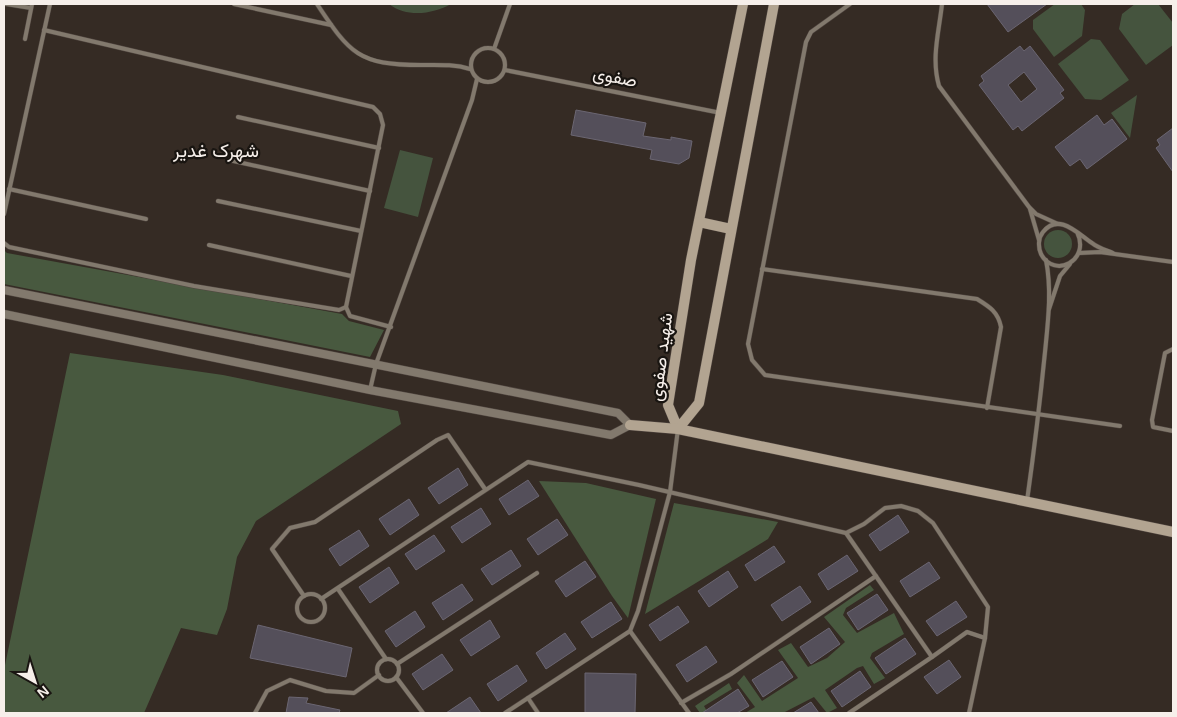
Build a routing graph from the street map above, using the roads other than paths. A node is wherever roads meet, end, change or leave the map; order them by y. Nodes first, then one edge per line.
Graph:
1 (6, 4) edge
2 (50, 4) edge
3 (234, 4) edge
4 (317, 4) edge
5 (510, 4) edge
6 (743, 4) edge
7 (774, 4) edge
8 (850, 4) edge
9 (942, 4) edge
10 (31, 6) edge
11 (331, 25) junction
12 (44, 30) junction
13 (25, 39) dead end
14 (494, 49) junction
15 (470, 68) junction
16 (505, 70) junction
17 (477, 79) junction
18 (721, 113) junction
19 (238, 117) dead end
20 (379, 148) junction
21 (229, 160) dead end
22 (9, 189) junction
23 (370, 191) junction
24 (218, 201) dead end
25 (1029, 207) junction
26 (4, 214) edge
27 (146, 219) dead end
28 (699, 222) junction
29 (1058, 224) junction
30 (731, 230) junction
31 (361, 231) junction
32 (1077, 232) junction
33 (1039, 242) junction
34 (4, 243) edge
35 (210, 244) dead end
36 (1079, 252) junction
37 (1113, 253) junction
38 (1046, 260) junction
39 (1173, 262) edge
40 (1071, 263) junction
41 (762, 269) junction
42 (351, 276) junction
43 (4, 290) edge
44 (346, 307) junction
45 (1049, 311) junction
46 (4, 314) edge
47 (391, 327) junction
48 (1173, 349) edge
49 (376, 364) junction
50 (370, 390) junction
51 (987, 408) junction
52 (1039, 416) junction
53 (630, 425) junction
54 (1120, 426) dead end
55 (678, 429) junction
56 (1173, 431) edge
57 (485, 489) junction
58 (670, 492) junction
59 (1027, 502) junction
60 (1173, 532) edge
61 (846, 533) junction
62 (537, 573) dead end
63 (876, 576) junction
64 (338, 589) junction
65 (304, 596) junction
66 (321, 599) junction
67 (630, 631) junction
68 (984, 638) junction
69 (932, 657) junction
70 (386, 660) junction
71 (397, 664) junction
72 (379, 675) junction
73 (396, 677) junction
74 (528, 698) junction
75 (681, 703) junction
76 (255, 713) edge
77 (423, 713) edge
78 (505, 713) edge
79 (538, 713) edge
80 (689, 713) edge
81 (849, 713) edge
82 (969, 713) edge

1 - 10 lane
2 - 12 lane
3 - 11 lane
4 - 11 lane
5 - 14 lane
6 - 18 street, شهید صفوی
7 - 30 street, شهید صفوی
8 - 41 lane
9 - 25 lane
10 - 13 lane
11 - 15 lane
12 - 20 lane
12 - 22 lane
14 - 15 lane
14 - 16 lane
15 - 17 lane
16 - 17 lane
16 - 18 lane, صفوی
17 - 47 lane
18 - 28 street, شهید صفوی
19 - 20 lane
20 - 23 lane
21 - 23 lane
22 - 26 lane
22 - 27 lane
23 - 31 lane
24 - 31 lane
25 - 29 lane
25 - 33 lane
28 - 30 street
28 - 55 street, شهید صفوی
29 - 32 lane
29 - 33 lane
30 - 55 street, شهید صفوی
31 - 42 lane
32 - 36 lane
32 - 37 lane
33 - 38 lane
34 - 44 lane
35 - 42 lane
36 - 37 lane
36 - 40 lane
37 - 39 lane
38 - 40 lane
38 - 45 lane
40 - 45 lane
41 - 51 lane
41 - 51 lane
42 - 44 lane
43 - 49 street
44 - 47 lane
45 - 52 lane
46 - 50 street
47 - 49 lane
48 - 56 lane
49 - 50 lane
49 - 53 street
50 - 53 street
51 - 52 lane
52 - 54 lane
52 - 59 lane
53 - 55 street
55 - 58 lane
55 - 59 street
57 - 58 lane
57 - 64 lane
57 - 65 lane
58 - 61 lane
58 - 67 lane
59 - 60 street
61 - 63 lane
61 - 68 lane
62 - 71 lane
63 - 69 lane
63 - 75 lane
64 - 66 lane
64 - 70 lane
65 - 66 lane
65 - 66 lane
67 - 74 lane
67 - 75 lane
68 - 69 lane
68 - 82 lane
69 - 81 lane
70 - 71 lane
70 - 72 lane
71 - 73 lane
72 - 73 lane
72 - 76 lane
73 - 77 lane
74 - 78 lane
74 - 79 lane
75 - 80 lane

